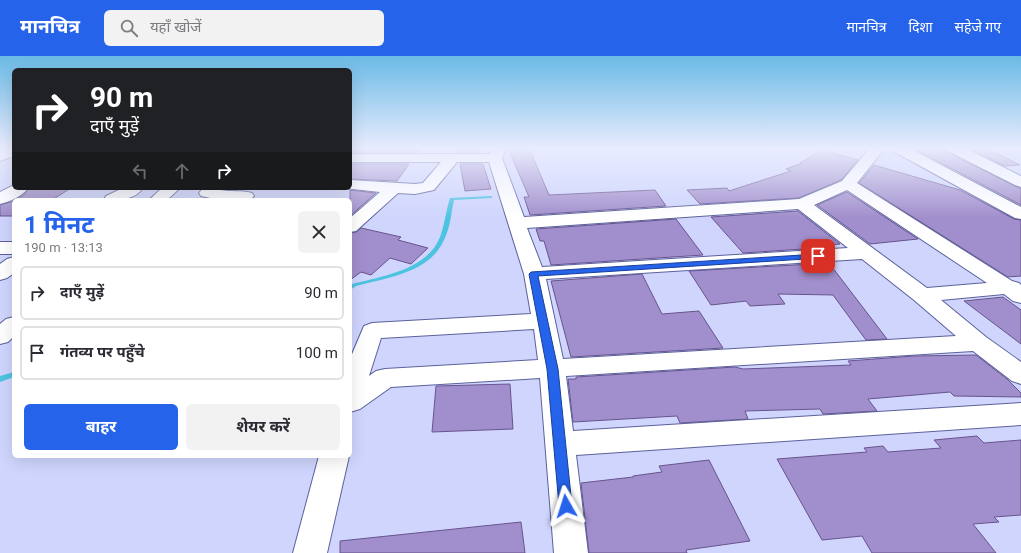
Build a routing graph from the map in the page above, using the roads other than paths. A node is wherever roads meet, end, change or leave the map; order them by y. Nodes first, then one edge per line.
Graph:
1 (441, 171) edge
2 (502, 171) edge
3 (859, 171) edge
4 (941, 171) edge
5 (999, 171) edge
6 (1021, 182) edge
7 (848, 184) junction
8 (352, 185) edge
9 (394, 188) junction
10 (17, 190) edge
11 (131, 190) edge
12 (170, 190) edge
13 (220, 195) edge
14 (251, 195) edge
15 (116, 198) edge
16 (160, 198) edge
17 (0, 200) edge
18 (802, 204) junction
19 (1021, 214) edge
20 (517, 222) junction
21 (352, 224) edge
22 (0, 248) edge
23 (12, 248) edge
24 (865, 253) junction
25 (12, 265) edge
26 (0, 274) edge
27 (534, 274) junction
28 (1017, 290) edge
29 (922, 295) junction
30 (544, 321) junction
31 (12, 326) edge
32 (0, 336) edge
33 (978, 343) junction
34 (552, 369) junction
35 (1021, 375) edge
36 (352, 389) edge
37 (352, 401) edge
38 (1021, 414) edge
39 (559, 444) junction
40 (334, 458) edge
41 (310, 553) edge
42 (571, 553) edge

1 - 9 street
2 - 20 street
3 - 7 street
4 - 19 street
5 - 6 street
7 - 18 street
7 - 28 street
8 - 9 street
9 - 21 street
10 - 17 street
11 - 15 street
12 - 16 street
13 - 14 street
18 - 20 street
18 - 24 street
20 - 27 street
22 - 23 street
24 - 27 street
24 - 29 street
25 - 26 street
27 - 30 street
28 - 29 street
29 - 33 street
30 - 34 street
30 - 36 street
31 - 32 street
33 - 34 street
33 - 35 street
34 - 37 street
34 - 39 street
38 - 39 street
39 - 42 street
40 - 41 street

